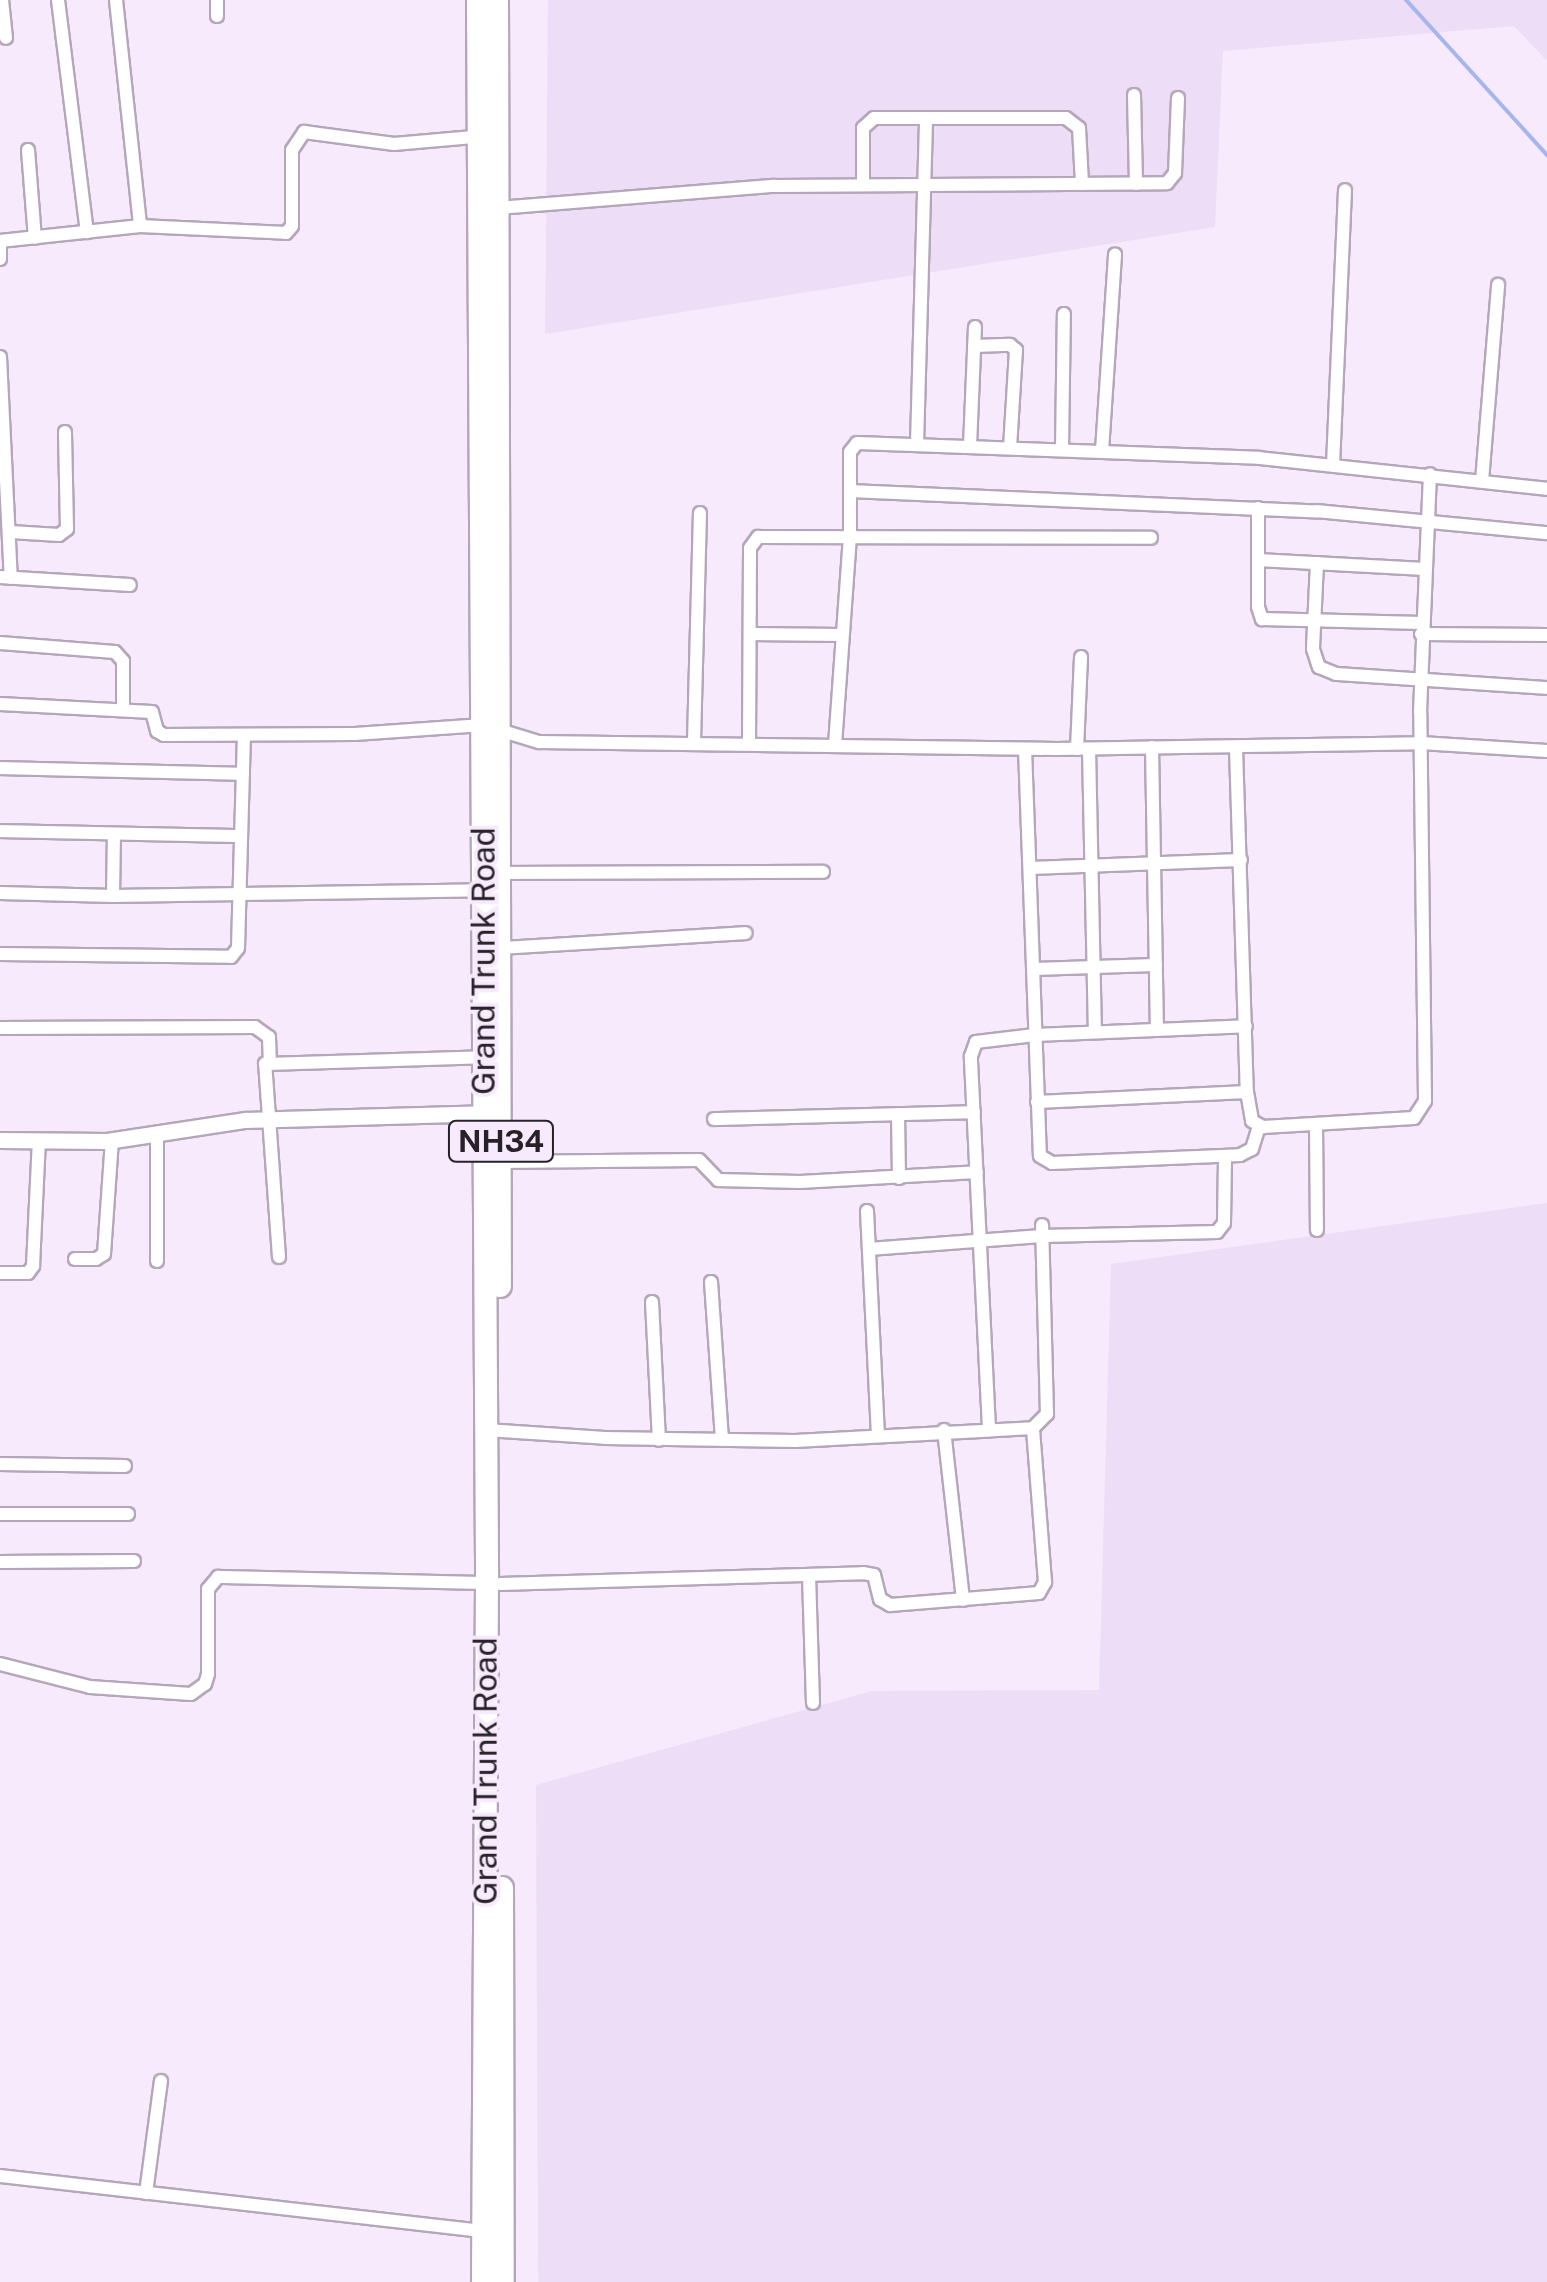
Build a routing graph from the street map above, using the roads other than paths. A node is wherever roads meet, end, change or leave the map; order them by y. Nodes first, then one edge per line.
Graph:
1 (2, 0) edge
2 (58, 0) edge
3 (116, 0) edge
4 (217, 0) edge
5 (478, 0) edge
6 (497, 0) edge
7 (216, 16) dead end
8 (6, 38) dead end
9 (1134, 95) dead end
10 (1178, 98) dead end
11 (926, 118) junction
12 (488, 136) junction
13 (28, 150) dead end
14 (924, 183) junction
15 (863, 184) junction
16 (1082, 184) junction
17 (1136, 184) junction
18 (1345, 190) dead end
19 (498, 208) junction
20 (140, 226) junction
21 (88, 232) junction
22 (35, 238) junction
23 (0, 241) edge
24 (1115, 254) dead end
25 (0, 259) edge
26 (1498, 285) dead end
27 (1064, 314) dead end
28 (975, 327) dead end
29 (974, 346) junction
30 (0, 357) edge
31 (1, 382) edge
32 (2, 429) edge
33 (64, 432) dead end
34 (917, 444) junction
35 (970, 446) junction
36 (1010, 447) junction
37 (1062, 450) junction
38 (1102, 451) junction
39 (1334, 465) junction
40 (1430, 474) junction
41 (1482, 480) junction
42 (1547, 489) edge
43 (850, 492) junction
44 (1258, 508) junction
45 (700, 512) dead end
46 (1428, 521) junction
47 (10, 532) junction
48 (1547, 533) edge
49 (850, 534) junction
50 (1151, 538) dead end
51 (1258, 560) junction
52 (1317, 563) junction
53 (1425, 569) junction
54 (6, 578) edge
55 (130, 585) dead end
56 (1314, 622) junction
57 (1422, 629) junction
58 (750, 634) junction
59 (841, 635) junction
60 (1547, 635) edge
61 (0, 643) edge
62 (1081, 657) dead end
63 (1421, 678) junction
64 (1547, 688) edge
65 (0, 704) edge
66 (123, 710) junction
67 (491, 729) junction
68 (244, 737) junction
69 (694, 741) junction
70 (1421, 743) junction
71 (750, 744) junction
72 (836, 744) junction
73 (1152, 747) junction
74 (1026, 748) junction
75 (1236, 748) junction
76 (1083, 749) junction
77 (1547, 751) edge
78 (0, 768) edge
79 (243, 774) junction
80 (0, 831) edge
81 (114, 834) junction
82 (242, 836) junction
83 (1241, 860) junction
84 (1153, 865) junction
85 (1092, 866) junction
86 (1030, 868) junction
87 (823, 872) dead end
88 (492, 881) junction
89 (0, 893) edge
90 (238, 894) junction
91 (113, 896) junction
92 (746, 933) dead end
93 (501, 948) junction
94 (0, 954) edge
95 (1156, 965) junction
96 (1095, 967) junction
97 (1033, 968) junction
98 (1246, 1026) junction
99 (0, 1028) edge
100 (1158, 1029) junction
101 (1095, 1032) junction
102 (1035, 1034) junction
103 (485, 1056) junction
104 (270, 1062) junction
105 (1247, 1092) junction
106 (1038, 1102) junction
107 (974, 1112) junction
108 (493, 1113) junction
109 (898, 1114) junction
110 (266, 1119) junction
111 (714, 1119) dead end
112 (1316, 1124) junction
113 (1259, 1126) junction
114 (157, 1133) junction
115 (0, 1140) edge
116 (39, 1140) junction
117 (112, 1141) junction
118 (1225, 1156) junction
119 (501, 1162) junction
120 (977, 1172) junction
121 (898, 1178) junction
122 (867, 1211) dead end
123 (1042, 1230) junction
124 (1317, 1230) dead end
125 (980, 1239) junction
126 (869, 1250) junction
127 (279, 1257) dead end
128 (75, 1259) dead end
129 (158, 1261) dead end
130 (0, 1274) edge
131 (711, 1282) dead end
132 (652, 1302) dead end
133 (1033, 1428) junction
134 (989, 1429) junction
135 (944, 1430) junction
136 (493, 1431) junction
137 (878, 1436) junction
138 (659, 1440) junction
139 (722, 1440) junction
140 (0, 1464) edge
141 (125, 1466) dead end
142 (0, 1514) edge
143 (128, 1514) dead end
144 (134, 1561) dead end
145 (0, 1562) edge
146 (809, 1576) junction
147 (494, 1584) junction
148 (962, 1600) junction
149 (494, 1610) junction
150 (0, 1664) edge
151 (813, 1703) dead end
152 (161, 2082) dead end
153 (0, 2176) edge
154 (146, 2193) junction
155 (483, 2232) junction
156 (483, 2282) edge
157 (503, 2282) edge

1 - 8 street
2 - 21 street
3 - 20 street
4 - 7 street
5 - 12 highway, Grand Trunk Road / NH34
6 - 12 highway, Grand Trunk Road / NH34
9 - 17 street
10 - 17 street
11 - 14 street
11 - 15 street
11 - 16 street
12 - 19 highway, Grand Trunk Road / NH34
12 - 20 street
12 - 67 highway, Grand Trunk Road / NH34
13 - 22 street
14 - 15 street
14 - 16 street
14 - 34 street
15 - 19 street
16 - 17 street
18 - 39 street
19 - 67 highway, Grand Trunk Road / NH34
20 - 21 street
21 - 22 street
22 - 23 street
23 - 25 street
24 - 38 street
26 - 41 street
27 - 37 street
28 - 29 street
29 - 35 street
29 - 36 street
30 - 31 street
31 - 32 street
32 - 47 street
33 - 47 street
34 - 35 street
34 - 43 street
35 - 36 street
36 - 37 street
37 - 38 street
38 - 39 street
39 - 40 street
40 - 41 street
40 - 46 street
41 - 42 street
43 - 44 street
43 - 49 street
44 - 46 street
44 - 51 street
45 - 69 street
46 - 48 street
46 - 53 street
47 - 54 street
49 - 50 street
49 - 58 street
49 - 59 street
51 - 52 street
51 - 56 street
52 - 53 street
52 - 56 street
53 - 57 street
54 - 55 street
56 - 57 street
56 - 63 street
57 - 60 street
57 - 63 street
58 - 59 street
58 - 71 street
59 - 72 street
61 - 66 street
62 - 76 street
63 - 64 street
63 - 70 street
65 - 66 street
66 - 68 street
67 - 68 street
67 - 69 street
67 - 88 highway, Grand Trunk Road / NH34
68 - 79 street
69 - 71 street
70 - 75 street
70 - 77 street
70 - 112 street
71 - 72 street
72 - 74 street
73 - 75 street
73 - 76 street
73 - 84 street
74 - 76 street
74 - 86 street
75 - 83 street
76 - 85 street
78 - 79 street
79 - 82 street
80 - 81 street
81 - 82 street
81 - 91 street
82 - 90 street
83 - 84 street
83 - 98 street
84 - 85 street
84 - 95 street
85 - 86 street
85 - 96 street
86 - 97 street
87 - 88 street
88 - 90 street
88 - 93 highway, Grand Trunk Road / NH34
88 - 103 highway, Grand Trunk Road / NH34
89 - 91 street
90 - 91 street
90 - 94 street
92 - 93 street
93 - 108 highway, Grand Trunk Road / NH34
95 - 96 street
95 - 100 street
96 - 97 street
96 - 101 street
97 - 102 street
98 - 100 street
98 - 105 street
99 - 104 street
100 - 101 street
101 - 102 street
102 - 106 street
102 - 107 street
103 - 104 street
103 - 108 highway, Grand Trunk Road / NH34
104 - 110 street
105 - 106 street
105 - 113 street
106 - 118 street
107 - 109 street
107 - 120 street
108 - 110 street
108 - 119 highway, Grand Trunk Road / NH34
108 - 136 highway, Grand Trunk Road / NH34
109 - 111 street
109 - 121 street
110 - 114 street
110 - 127 street
112 - 113 street
112 - 124 street
113 - 118 street
114 - 117 street
114 - 129 street
115 - 116 street
116 - 117 street
116 - 130 street
117 - 128 street
118 - 123 street
119 - 121 street
119 - 136 highway, Grand Trunk Road / NH34
120 - 121 street
120 - 125 street
122 - 126 street
123 - 125 street
123 - 133 street
125 - 126 street
125 - 134 street
126 - 137 street
131 - 139 street
132 - 138 street
133 - 134 street
133 - 148 street
134 - 135 street
135 - 137 street
135 - 148 street
136 - 138 street
136 - 147 highway, Grand Trunk Road / NH34
137 - 139 street
138 - 139 street
140 - 141 street
142 - 143 street
144 - 145 street
146 - 147 street
146 - 148 street
146 - 151 street
147 - 149 highway, Grand Trunk Road / NH34
147 - 150 street
149 - 155 highway, Grand Trunk Road / NH34
149 - 157 highway, Grand Trunk Road / NH34
152 - 154 street
153 - 154 street
154 - 155 street
155 - 156 highway, Grand Trunk Road / NH34

